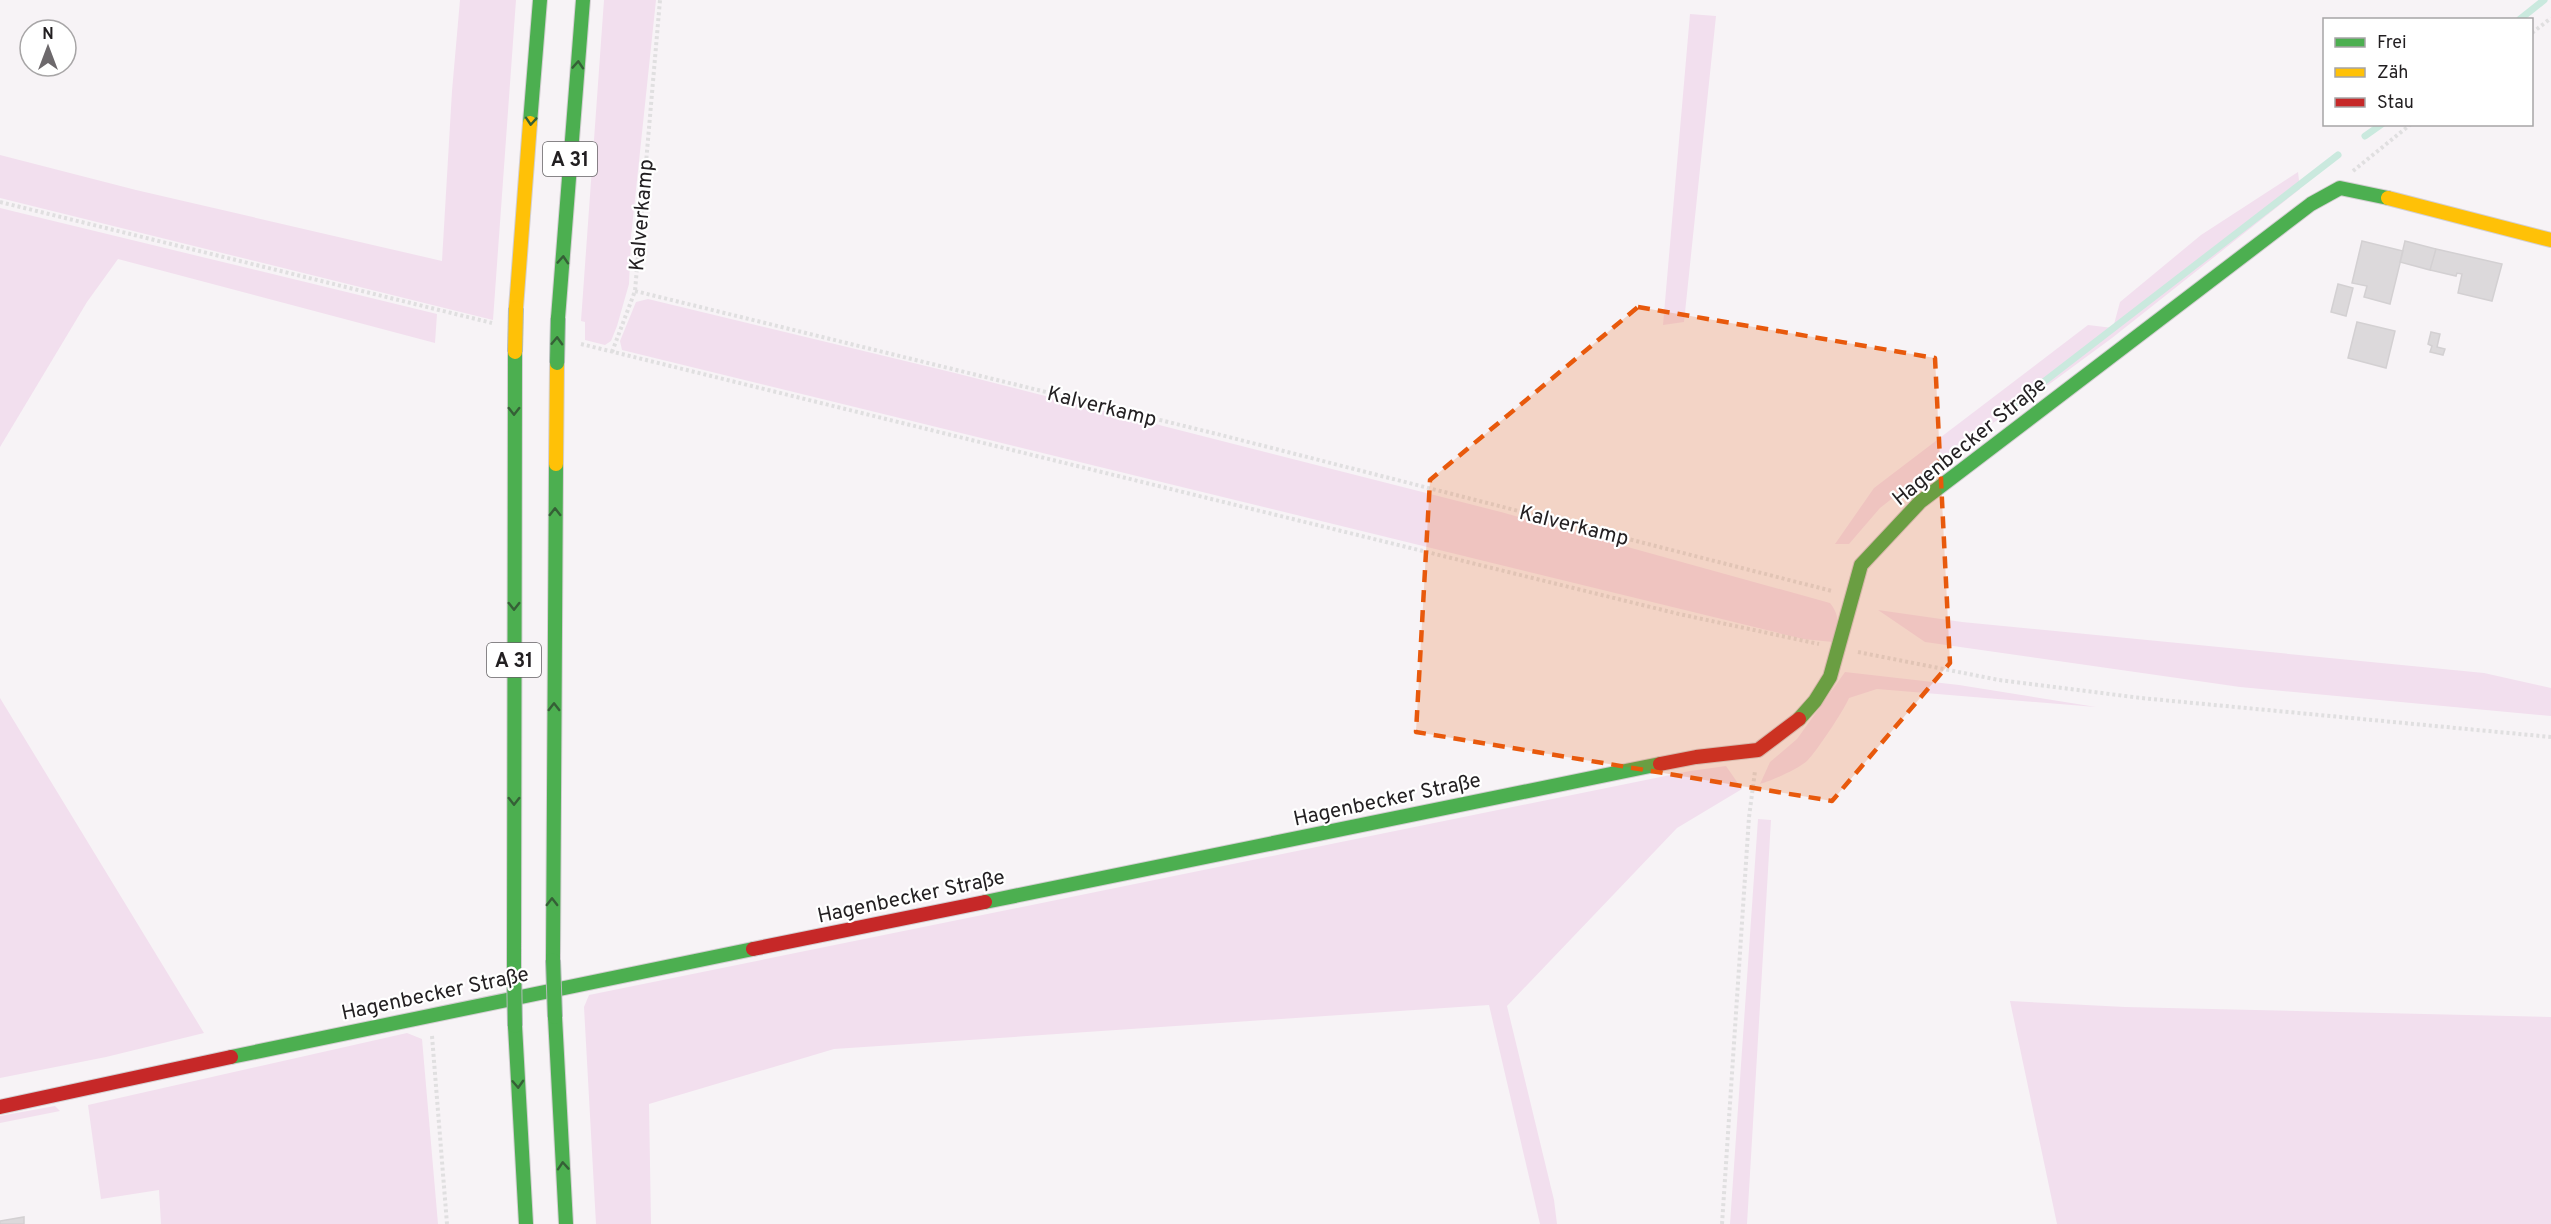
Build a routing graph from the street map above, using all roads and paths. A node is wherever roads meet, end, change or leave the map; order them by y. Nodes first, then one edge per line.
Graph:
1 (540, 0) edge
2 (583, 0) edge
3 (660, 0) edge
4 (2551, 18) edge
5 (2533, 32) edge
6 (2408, 126) edge
7 (2340, 188) junction
8 (0, 202) edge
9 (2551, 240) edge
10 (635, 291) junction
11 (496, 324) dead end
12 (577, 344) dead end
13 (612, 352) junction
14 (1853, 596) junction
15 (1839, 649) junction
16 (2551, 737) edge
17 (1758, 750) junction
18 (427, 1015) junction
19 (0, 1107) edge
20 (447, 1224) edge
21 (526, 1224) edge
22 (566, 1224) edge
23 (1722, 1224) edge

1 -> 21 main road, A 31, bridge
22 -> 2 main road, A 31, bridge
3 - 10 path, Kalverkamp
4 - 5 path
6 - 7 path
7 - 9 main road
7 - 14 main road, Hagenbecker Straße
8 - 11 path
10 - 13 path
10 - 14 path, Kalverkamp
12 - 13 path
13 - 15 path
14 - 15 main road, Hagenbecker Straße
15 - 16 path
15 - 17 main road, Hagenbecker Straße
17 - 18 main road, Hagenbecker Straße
17 - 23 path
18 - 19 main road, Hagenbecker Straße
18 - 20 path

